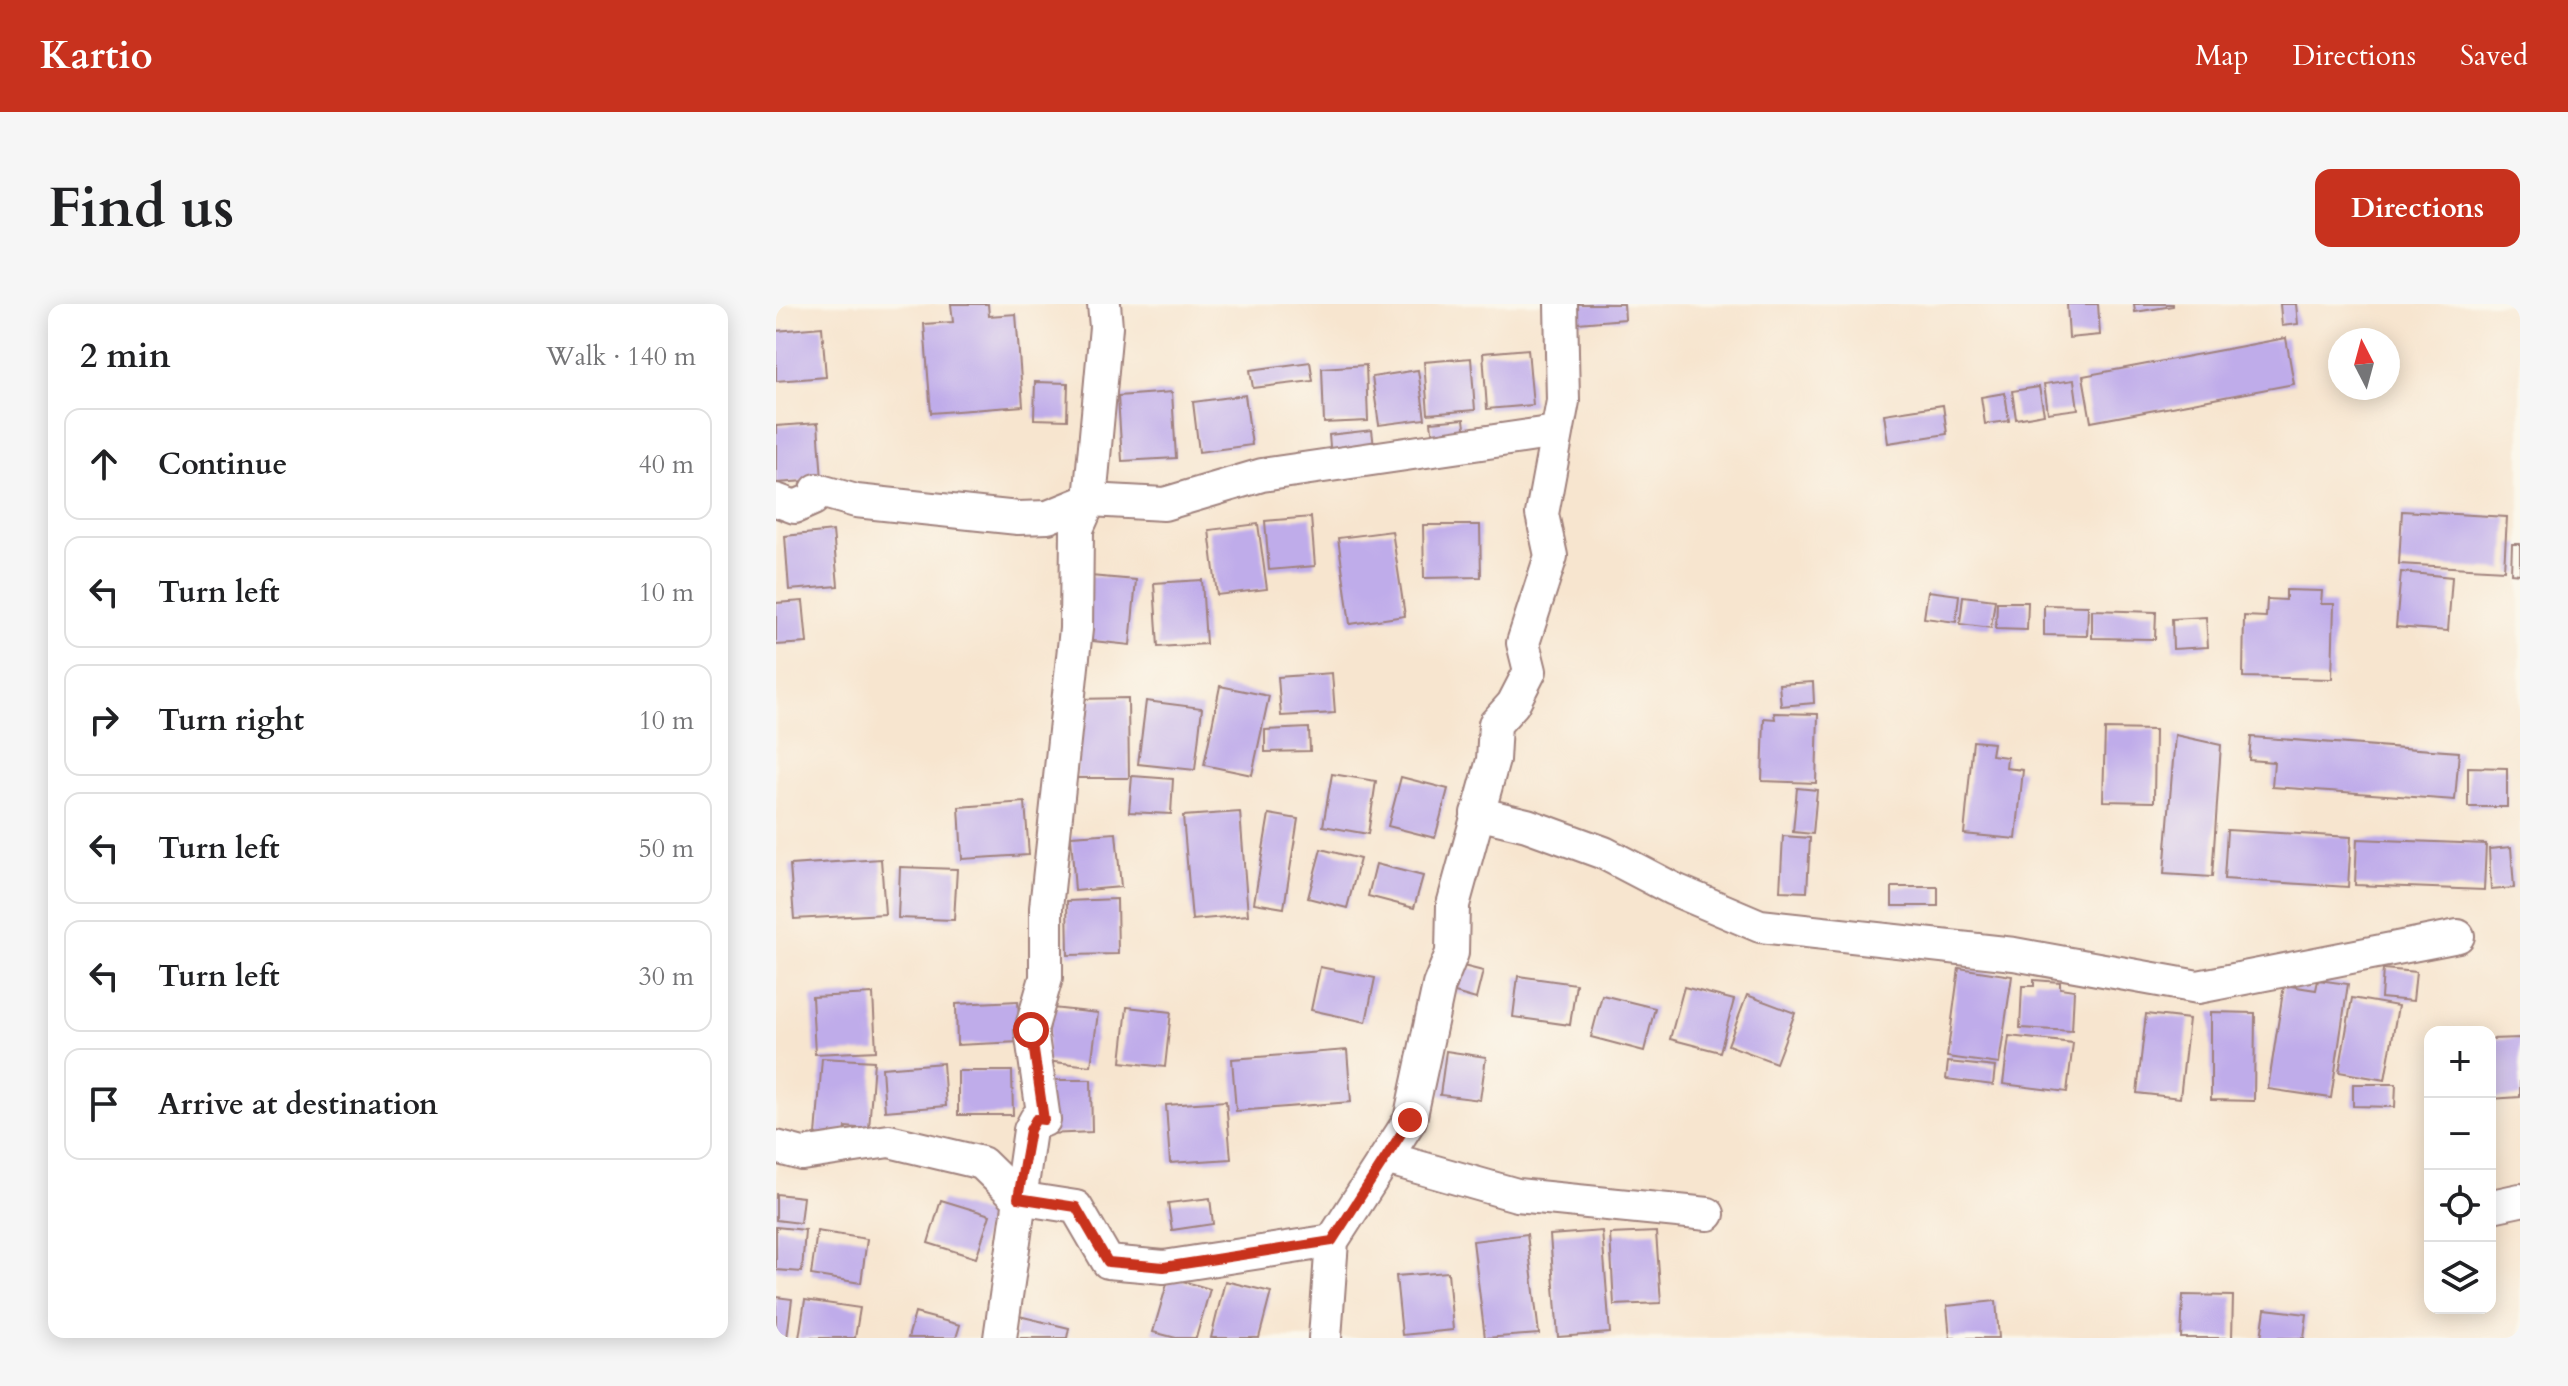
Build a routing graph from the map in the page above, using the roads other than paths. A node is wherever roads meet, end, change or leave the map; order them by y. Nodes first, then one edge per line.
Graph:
1 (1104, 304) edge
2 (1561, 304) edge
3 (1556, 432) junction
4 (776, 500) edge
5 (1090, 500) junction
6 (1477, 813) junction
7 (2458, 936) dead end
8 (776, 1147) edge
9 (1386, 1158) junction
10 (1018, 1198) junction
11 (1708, 1214) dead end
12 (1332, 1241) junction
13 (1000, 1338) edge
14 (1325, 1338) edge

1 - 5 street
2 - 3 street
3 - 5 street
3 - 6 street
4 - 5 street
5 - 10 street
6 - 7 street
6 - 9 street
8 - 10 street
9 - 11 street
9 - 12 street
10 - 12 street
10 - 13 street
12 - 14 street

